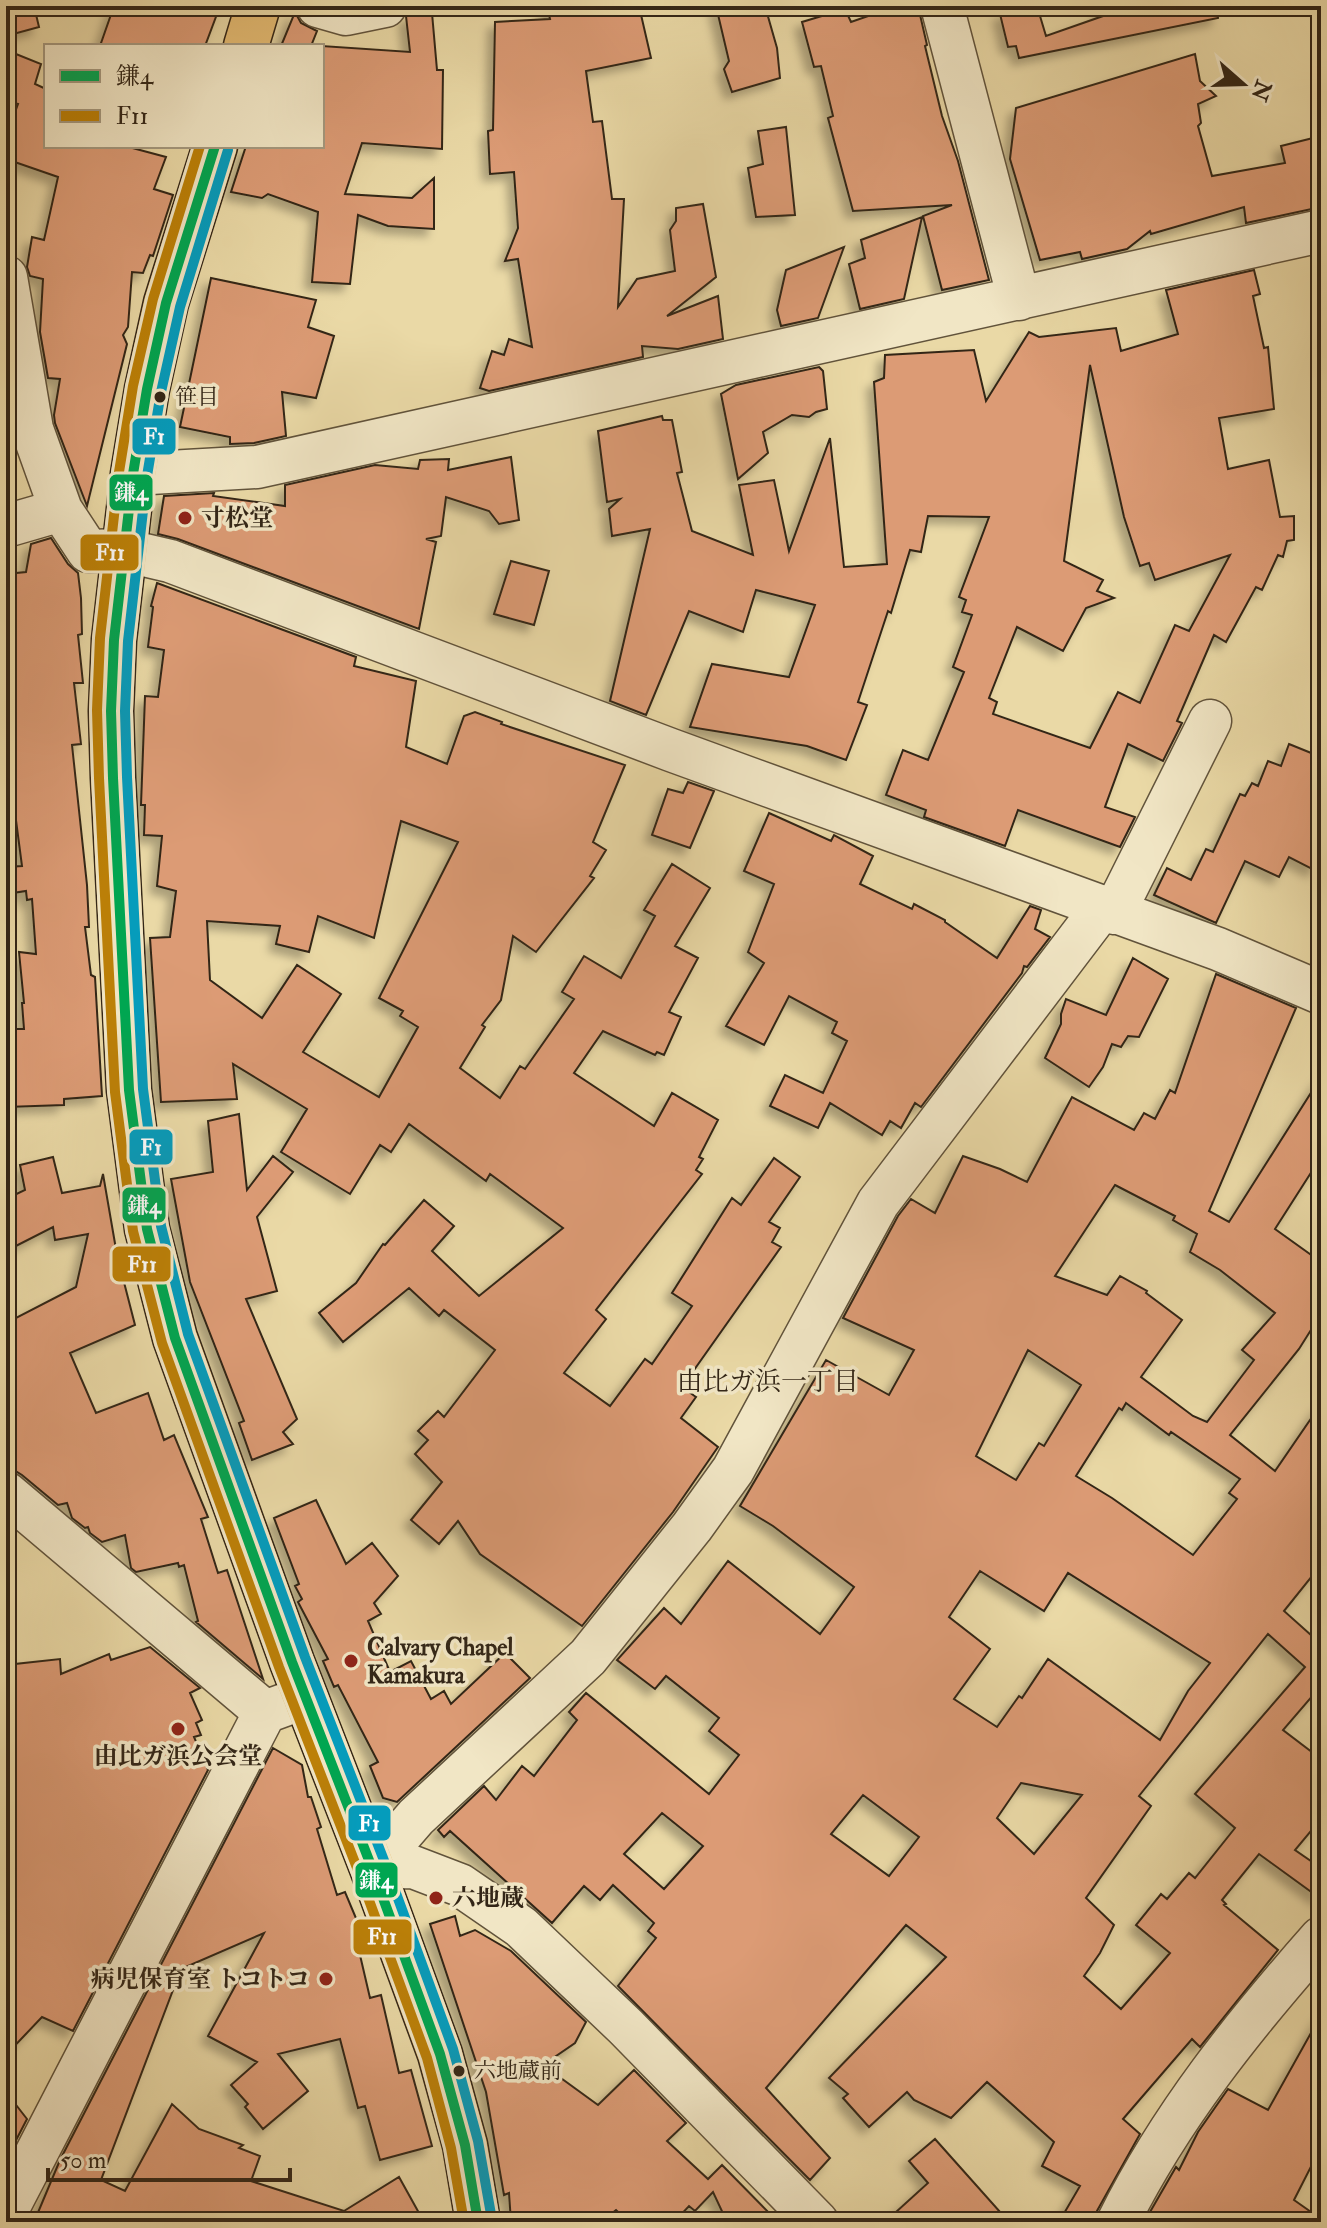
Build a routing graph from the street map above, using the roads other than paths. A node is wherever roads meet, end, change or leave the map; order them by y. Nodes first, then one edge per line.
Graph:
1 (258, 6) edge
2 (318, 6) edge
3 (385, 6) edge
4 (942, 6) edge
5 (247, 44) edge
6 (214, 148) edge
7 (1321, 231) edge
8 (6, 277) edge
9 (1019, 299) junction
10 (133, 474) junction
11 (61, 510) junction
12 (6, 526) edge
13 (123, 550) junction
14 (1210, 721) dead end
15 (1108, 910) junction
16 (1321, 993) edge
17 (10, 1502) edge
18 (306, 1697) junction
19 (265, 1712) junction
20 (372, 1868) junction
21 (1321, 1938) edge
22 (6, 2212) edge
23 (478, 2222) edge
24 (817, 2222) edge
25 (1118, 2222) edge

1 - 5 main road
2 - 3 street
4 - 9 street
6 - 10 main road
7 - 9 street
8 - 11 street
9 - 10 street
10 - 13 main road
11 - 12 street
11 - 13 street
13 - 15 street
13 - 18 main road
14 - 15 street
15 - 16 street
15 - 20 street
17 - 19 street
18 - 19 street
18 - 20 main road
19 - 22 street
20 - 23 main road
20 - 24 street
21 - 25 street

